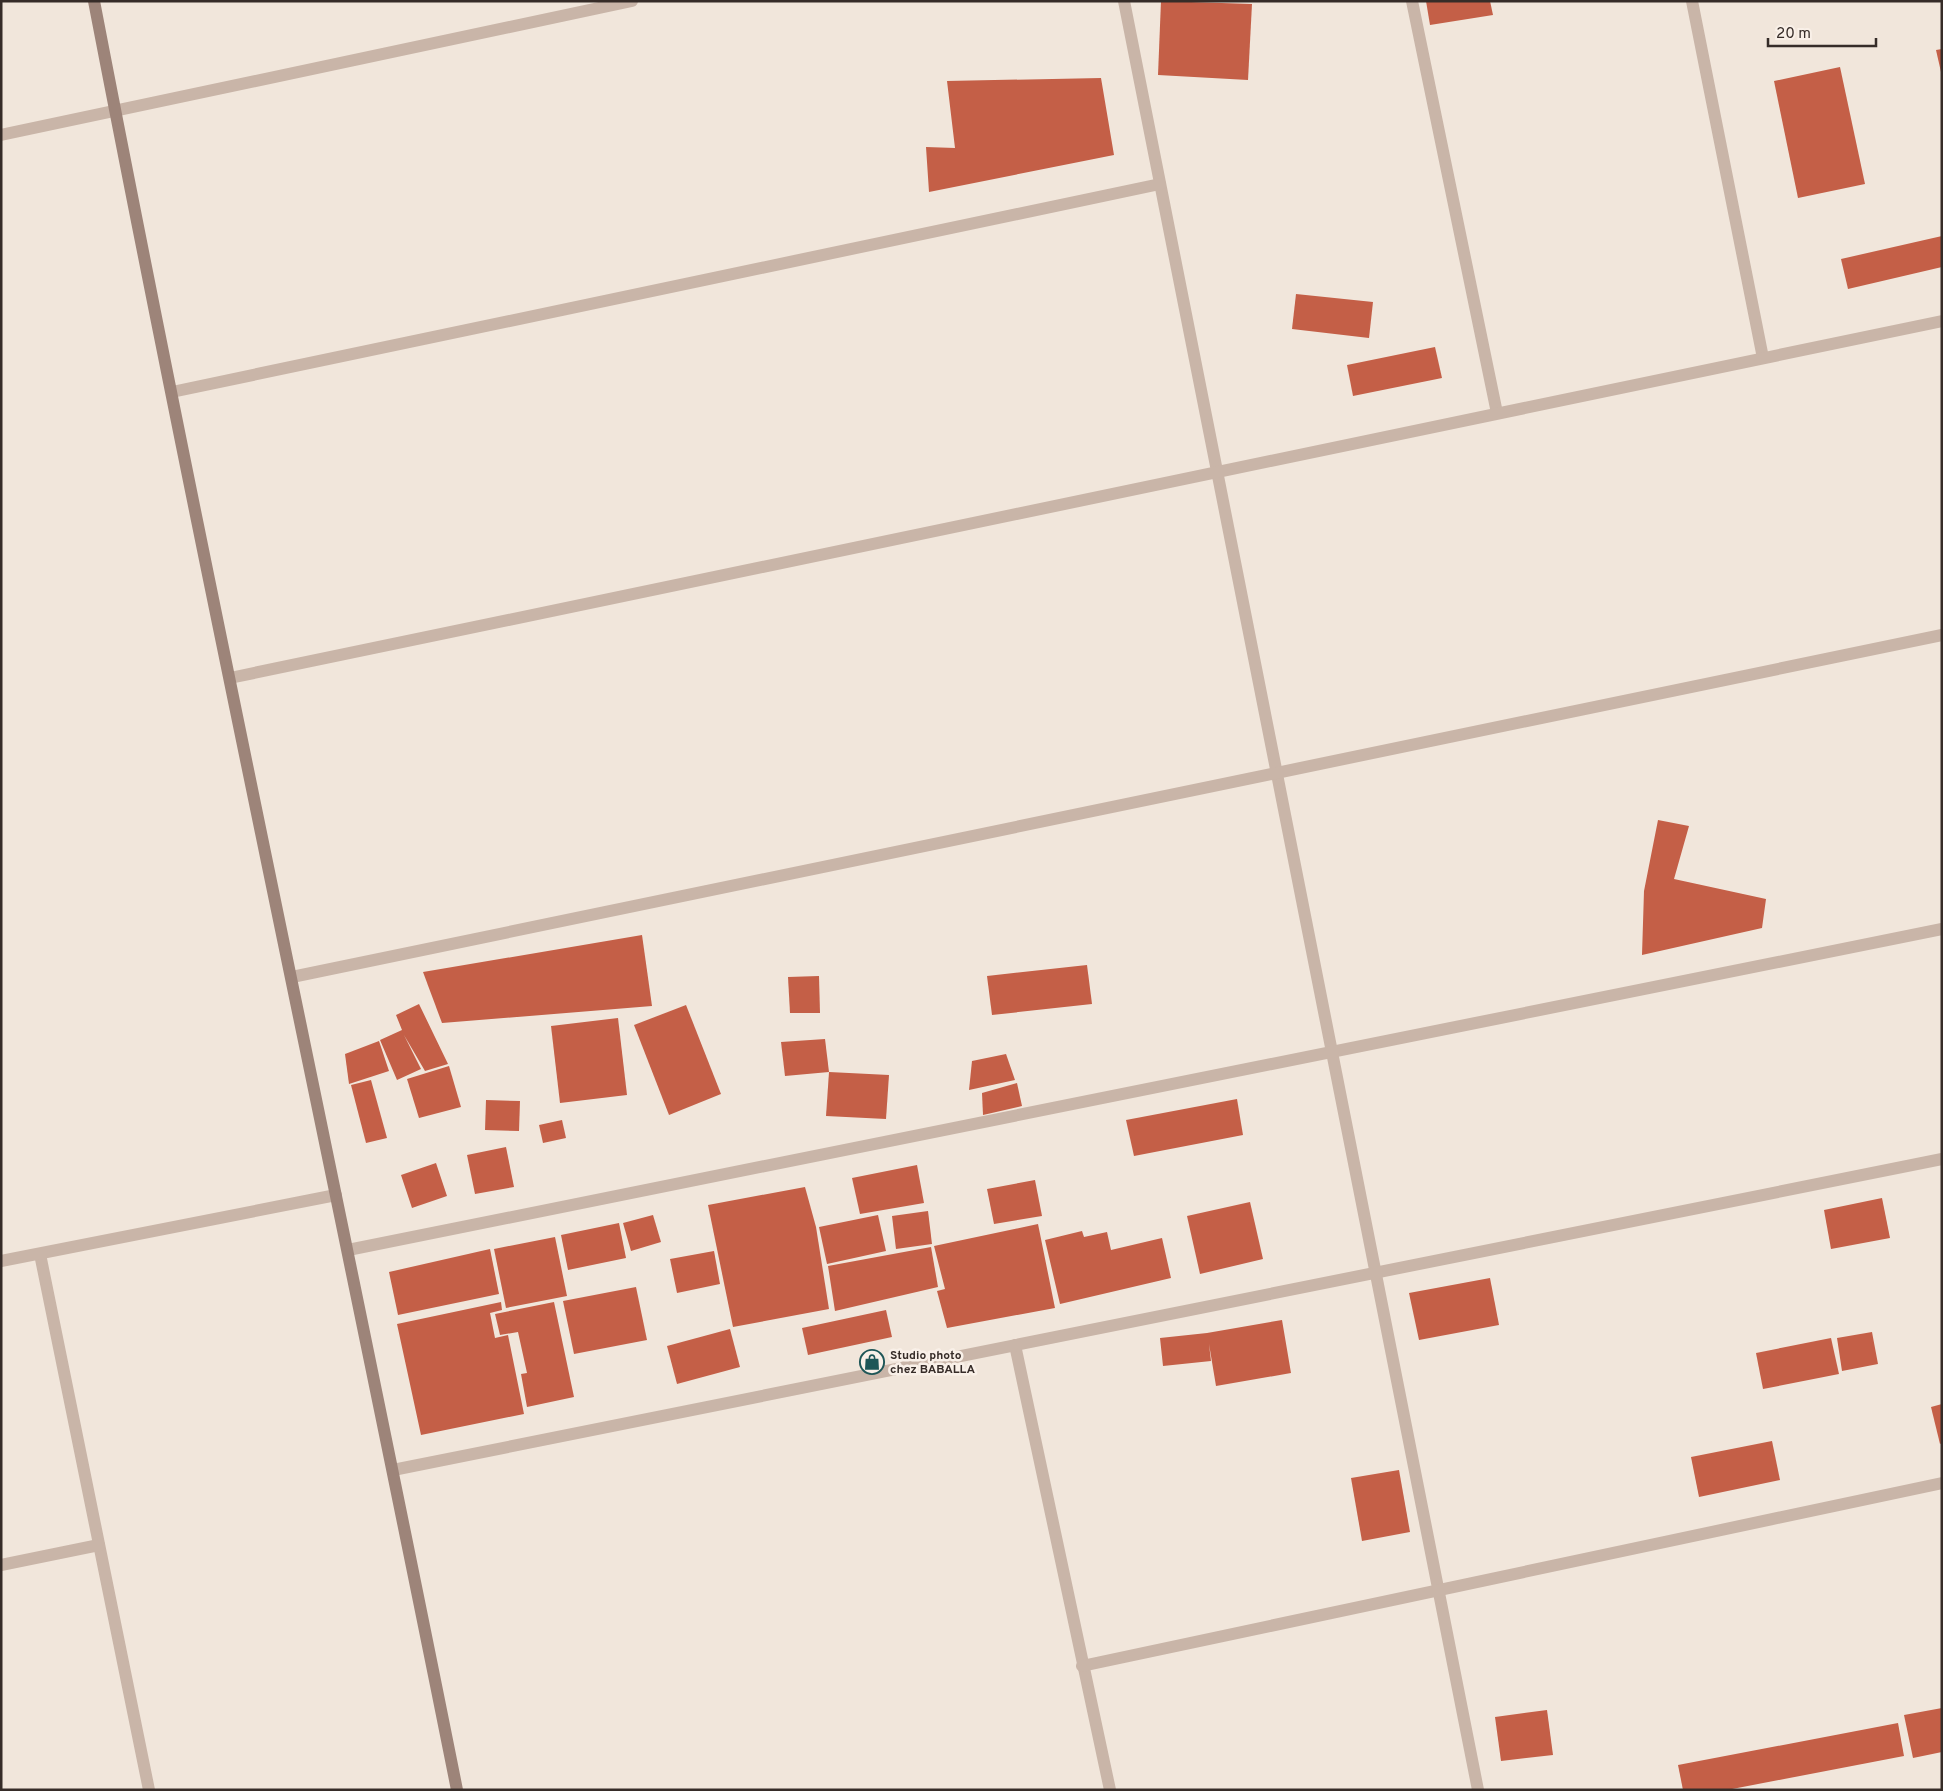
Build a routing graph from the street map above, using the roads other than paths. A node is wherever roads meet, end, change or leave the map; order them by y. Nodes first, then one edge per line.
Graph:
1 (94, 1) edge
2 (632, 1) edge
3 (1124, 1) edge
4 (1412, 1) edge
5 (1692, 1) edge
6 (115, 111) junction
7 (1, 135) edge
8 (1160, 184) junction
9 (1942, 320) edge
10 (1763, 358) junction
11 (172, 392) junction
12 (1497, 413) junction
13 (1217, 472) junction
14 (1942, 635) edge
15 (230, 678) junction
16 (1277, 773) junction
17 (1942, 929) edge
18 (292, 977) junction
19 (1332, 1052) junction
20 (1942, 1159) edge
21 (336, 1195) junction
22 (348, 1250) junction
23 (40, 1254) junction
24 (1, 1261) edge
25 (1376, 1273) junction
26 (1015, 1345) junction
27 (393, 1470) junction
28 (1942, 1483) edge
29 (99, 1545) junction
30 (1, 1565) edge
31 (1438, 1590) junction
32 (1082, 1666) junction
33 (149, 1790) edge
34 (457, 1790) edge
35 (1110, 1790) edge
36 (1478, 1790) edge

1 - 6 main road
2 - 6 street
3 - 8 street
4 - 12 street
5 - 10 street
6 - 7 street
6 - 11 main road
8 - 11 street
8 - 13 street
9 - 10 street
10 - 12 street
11 - 15 main road
12 - 13 street
13 - 15 street
13 - 16 street
14 - 16 street
15 - 18 main road
16 - 18 street
16 - 19 street
17 - 19 street
18 - 21 main road
19 - 22 street
19 - 25 street
20 - 25 street
21 - 22 main road
21 - 23 street
22 - 27 main road
23 - 24 street
23 - 29 street
25 - 26 street
25 - 31 street
26 - 27 street
26 - 32 street
27 - 34 main road
28 - 31 street
29 - 30 street
29 - 33 street
31 - 32 street
31 - 36 street
32 - 35 street

